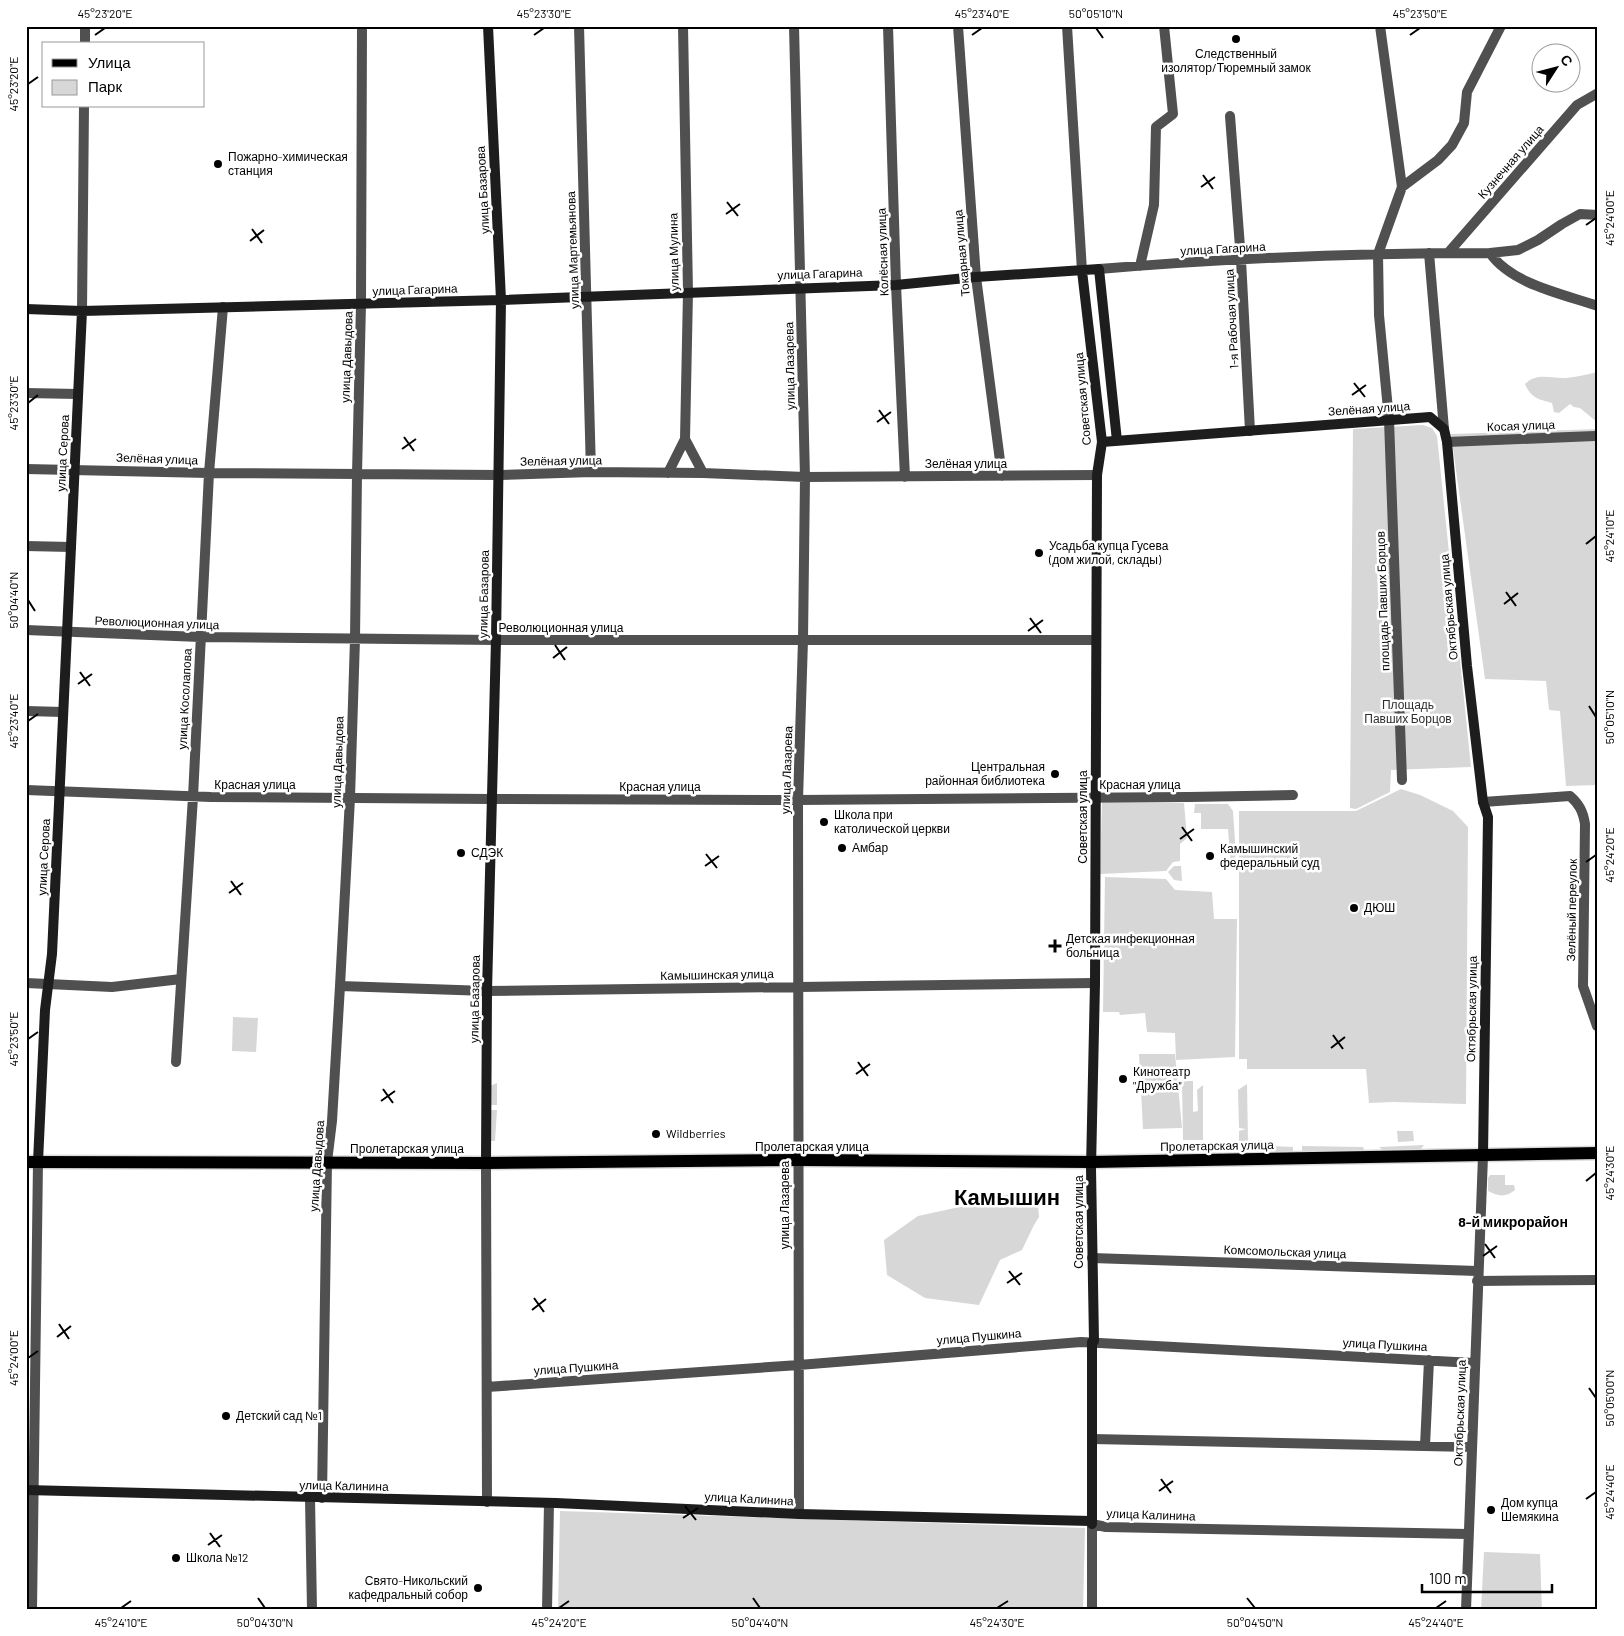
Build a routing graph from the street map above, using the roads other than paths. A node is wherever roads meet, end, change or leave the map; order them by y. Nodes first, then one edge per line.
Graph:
1 (85, 26) edge
2 (362, 26) edge
3 (488, 26) edge
4 (579, 26) edge
5 (683, 26) edge
6 (794, 26) edge
7 (888, 26) edge
8 (958, 26) edge
9 (1067, 26) edge
10 (1164, 26) edge
11 (1380, 26) edge
12 (1501, 26) edge
13 (85, 42) edge
14 (1598, 93) edge
15 (84, 108) edge
16 (1230, 116) dead end
17 (1402, 187) junction
18 (1598, 216) edge
19 (1429, 253) junction
20 (1448, 253) junction
21 (1490, 253) junction
22 (1378, 254) junction
23 (1241, 260) junction
24 (1140, 266) junction
25 (1099, 269) junction
26 (1082, 271) junction
27 (976, 277) junction
28 (896, 285) junction
29 (800, 287) junction
30 (688, 292) junction
31 (587, 296) junction
32 (501, 300) junction
33 (361, 304) junction
34 (1598, 306) edge
35 (223, 307) junction
36 (26, 309) edge
37 (82, 311) junction
38 (26, 393) edge
39 (78, 394) junction
40 (1389, 420) junction
41 (1444, 429) junction
42 (1250, 431) junction
43 (1595, 436) dead end
44 (685, 438) junction
45 (1117, 441) junction
46 (1102, 442) junction
47 (1447, 442) junction
48 (26, 469) edge
49 (75, 469) junction
50 (591, 472) junction
51 (209, 473) junction
52 (668, 473) junction
53 (704, 473) junction
54 (357, 474) junction
55 (499, 475) junction
56 (1097, 475) junction
57 (1002, 476) junction
58 (805, 477) junction
59 (905, 477) junction
60 (26, 546) edge
61 (71, 547) junction
62 (26, 630) edge
63 (67, 632) junction
64 (200, 638) junction
65 (355, 639) junction
66 (496, 640) junction
67 (804, 640) junction
68 (1096, 640) junction
69 (26, 712) edge
70 (63, 712) junction
71 (1402, 780) dead end
72 (26, 790) edge
73 (60, 791) junction
74 (1293, 795) dead end
75 (193, 797) junction
76 (350, 798) junction
77 (1096, 798) junction
78 (492, 799) junction
79 (798, 800) junction
80 (1483, 802) junction
81 (181, 979) junction
82 (26, 983) edge
83 (1095, 983) junction
84 (48, 985) junction
85 (340, 986) junction
86 (798, 987) junction
87 (486, 991) junction
88 (1597, 1026) edge
89 (176, 1062) dead end
90 (1598, 1153) edge
91 (1483, 1156) junction
92 (798, 1160) junction
93 (32, 1162) edge
94 (327, 1162) junction
95 (1092, 1162) junction
96 (486, 1163) junction
97 (1092, 1258) junction
98 (1477, 1276) junction
99 (1598, 1280) edge
100 (1092, 1342) junction
101 (1429, 1360) junction
102 (1474, 1363) junction
103 (799, 1365) junction
104 (487, 1387) junction
105 (31, 1393) edge
106 (1092, 1439) junction
107 (1425, 1446) junction
108 (1471, 1447) junction
109 (31, 1490) edge
110 (310, 1498) junction
111 (322, 1498) junction
112 (487, 1502) junction
113 (548, 1503) junction
114 (799, 1514) junction
115 (1092, 1524) junction
116 (1468, 1534) junction
117 (32, 1610) edge
118 (312, 1610) edge
119 (547, 1610) edge
120 (1092, 1610) edge
121 (1466, 1610) edge

1 - 13 street
2 - 33 street, улица Давыдова
3 - 32 street, улица Базарова
4 - 31 street, улица Мартемьянова
5 - 30 street, улица Мулина
6 - 29 street, улица Лазарева
7 - 28 street, Колёсная улица
8 - 27 street, Токарная улица
9 - 26 street, Советская улица
10 - 24 street
11 - 17 street
12 - 17 street
14 - 20 street, Кузнечная улица
15 - 37 street, улица Серова
16 - 23 street, 1-я Рабочая улица
17 - 22 street
18 - 21 street, улица Гагарина
19 - 20 street, улица Гагарина
19 - 22 street, улица Гагарина
19 - 41 street
20 - 21 street, улица Гагарина
21 - 34 street
22 - 23 street, улица Гагарина
22 - 40 street, площадь Павших Борцов
23 - 24 street, улица Гагарина
23 - 42 street, 1-я Рабочая улица
24 - 25 street, улица Гагарина
25 - 26 street, улица Гагарина
25 - 45 street
26 - 27 street, улица Гагарина
26 - 46 street, Советская улица
27 - 28 street, улица Гагарина
27 - 57 street, Токарная улица
28 - 29 street, улица Гагарина
28 - 59 street, Колёсная улица
29 - 30 street, улица Гагарина
29 - 58 street, улица Лазарева
30 - 31 street, улица Гагарина
30 - 44 street, улица Мулина
31 - 32 street, улица Гагарина
31 - 50 street, улица Мартемьянова
32 - 33 street, улица Гагарина
32 - 55 street, улица Базарова
33 - 35 street, улица Гагарина
33 - 54 street, улица Давыдова
35 - 37 street, улица Гагарина
35 - 51 street, улица Косолапова
36 - 37 street, улица Гагарина
37 - 39 street, улица Серова
38 - 39 street
39 - 49 street, улица Серова
40 - 41 street, Зелёная улица
40 - 42 street, Зелёная улица
40 - 71 street, площадь Павших Борцов
41 - 47 street, Октябрьская улица
42 - 45 street, Зелёная улица
43 - 47 street, Косая улица
44 - 52 street
44 - 53 street, улица Мулина
45 - 46 street, Зелёная улица
46 - 56 street, Советская улица
47 - 80 street, Октябрьская улица
48 - 49 street, Зелёная улица
49 - 51 street, Зелёная улица
49 - 61 street, улица Серова
50 - 52 street, Зелёная улица
50 - 55 street, Зелёная улица
51 - 54 street, Зелёная улица
51 - 64 street, улица Косолапова
52 - 53 street, Зелёная улица
53 - 58 street, Зелёная улица
54 - 55 street, Зелёная улица
54 - 65 street, улица Давыдова
55 - 66 street, улица Базарова
56 - 57 street, Зелёная улица
56 - 68 street, Советская улица
57 - 59 street, Зелёная улица
58 - 59 street, Зелёная улица
58 - 67 street, улица Лазарева
60 - 61 street
61 - 63 street, улица Серова
62 - 63 street, Революционная улица
63 - 64 street, Революционная улица
63 - 70 street, улица Серова
64 - 65 street, Революционная улица
64 - 75 street, улица Косолапова
65 - 66 street, Революционная улица
65 - 76 street, улица Давыдова
66 - 67 street, Революционная улица
66 - 78 street, улица Базарова
67 - 68 street, Революционная улица
67 - 79 street, улица Лазарева
68 - 77 street, Советская улица
69 - 70 street
70 - 73 street, улица Серова
72 - 73 street, Красная улица
73 - 75 street, Красная улица
73 - 84 street, улица Серова
74 - 77 street, Красная улица
75 - 76 street, Красная улица
75 - 81 street, улица Косолапова
76 - 78 street, Красная улица
76 - 85 street, улица Давыдова
77 - 79 street, Красная улица
77 - 83 street, Советская улица
78 - 79 street, Красная улица
78 - 87 street, улица Базарова
79 - 86 street, улица Лазарева
80 - 88 street, Зелёный переулок
80 - 91 street, Октябрьская улица
81 - 84 street
81 - 89 street, улица Косолапова
82 - 84 street
83 - 86 street, Камышинская улица
83 - 95 street, Советская улица
84 - 93 street, улица Серова
85 - 87 street, Камышинская улица
85 - 94 street, улица Давыдова
86 - 87 street, Камышинская улица
86 - 92 street, улица Лазарева
87 - 96 street, улица Базарова
90 - 91 main road, Пролетарская улица
91 - 95 main road, Пролетарская улица
91 - 98 street, Октябрьская улица
92 - 95 main road, Пролетарская улица
92 - 96 main road, Пролетарская улица
92 - 103 street, улица Лазарева
93 - 94 main road, Пролетарская улица
93 - 105 street, улица Серова
94 - 96 main road, Пролетарская улица
94 - 111 street, улица Давыдова
95 - 97 street, Советская улица
96 - 104 street
97 - 98 street, Комсомольская улица
97 - 100 street, Советская улица
98 - 99 street, Комсомольская улица
98 - 102 street, Октябрьская улица
100 - 101 street, улица Пушкина
100 - 103 street, улица Пушкина
100 - 106 street, Советская улица
101 - 102 street, улица Пушкина
101 - 107 street
102 - 108 street, Октябрьская улица
103 - 104 street, улица Пушкина
103 - 114 street, улица Лазарева
104 - 112 street
105 - 109 street, улица Серова
106 - 107 street
106 - 115 street, Советская улица
107 - 108 street
108 - 116 street, Октябрьская улица
109 - 110 street, улица Калинина
109 - 117 street, улица Серова
110 - 111 street, улица Калинина
110 - 118 street
111 - 112 street, улица Калинина
112 - 113 street, улица Калинина
113 - 114 street, улица Калинина
113 - 119 street
114 - 115 street, улица Калинина
115 - 116 street, улица Калинина
115 - 120 street, Советская улица
116 - 121 street, Октябрьская улица

